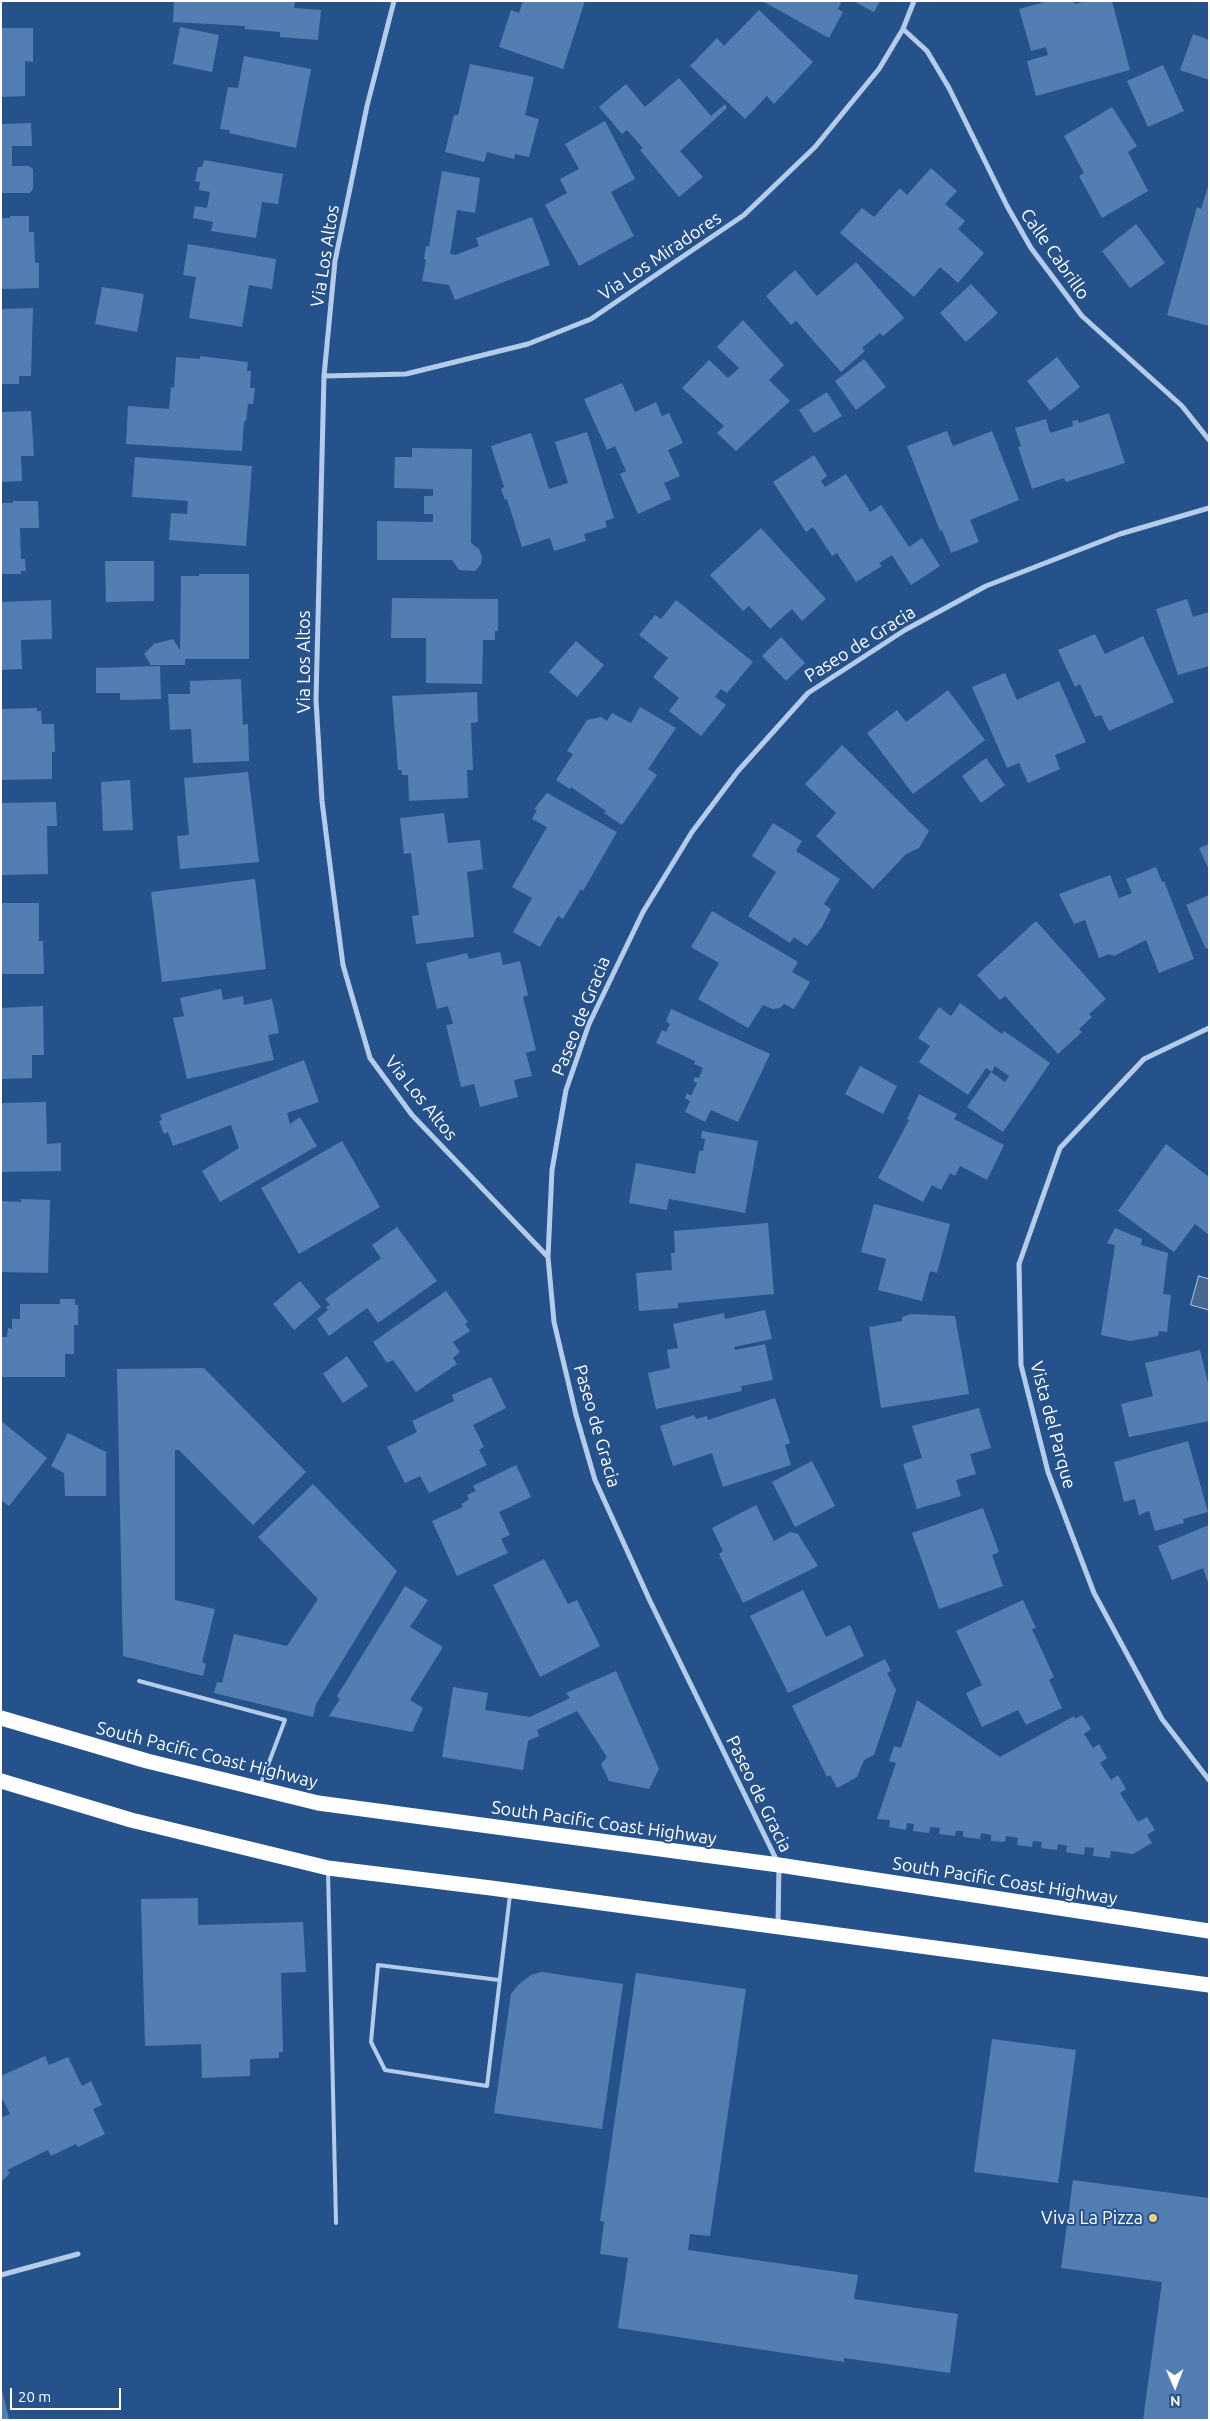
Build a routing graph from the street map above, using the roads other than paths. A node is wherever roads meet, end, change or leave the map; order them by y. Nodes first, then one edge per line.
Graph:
1 (394, 1) edge
2 (914, 1) edge
3 (903, 29) junction
4 (324, 376) junction
5 (1209, 440) edge
6 (1209, 508) edge
7 (1209, 1028) edge
8 (548, 1257) junction
9 (139, 1681) dead end
10 (1, 1718) edge
11 (1209, 1780) edge
12 (1, 1781) edge
13 (260, 1788) junction
14 (779, 1865) junction
15 (328, 1868) junction
16 (510, 1890) junction
17 (778, 1927) junction
18 (1209, 1931) edge
19 (499, 1980) junction
20 (1209, 1985) edge
21 (336, 2223) dead end
22 (78, 2254) dead end
23 (1, 2275) edge

1 - 4 street, Via Los Altos
2 - 3 street, Via Los Miradores
3 - 4 street, Via Los Miradores
3 - 5 street, Calle Cabrillo
4 - 8 street, Via Los Altos
6 - 8 street, Paseo de Gracia
7 - 11 street, Vista del Parque
8 - 14 street, Paseo de Gracia
9 - 13 lane
10 - 13 highway, South Pacific Coast Highway
12 - 15 highway
13 - 14 highway, South Pacific Coast Highway
14 - 17 street, Paseo de Gracia
14 - 18 highway, South Pacific Coast Highway
15 - 16 highway
15 - 21 lane
16 - 17 highway
16 - 19 lane
17 - 20 highway
19 - 19 lane
22 - 23 street

